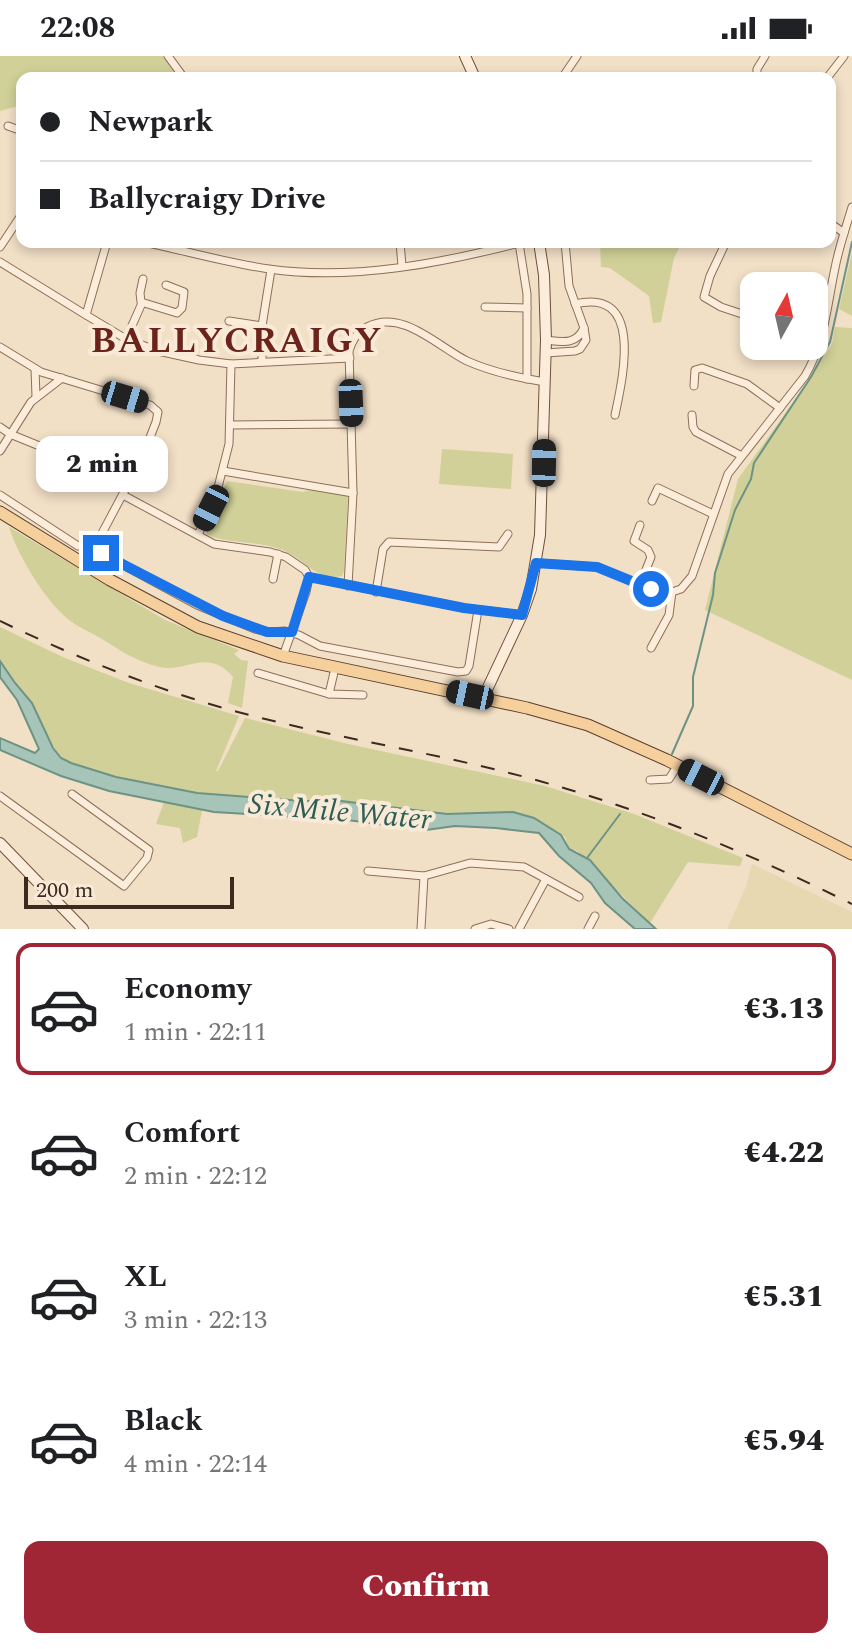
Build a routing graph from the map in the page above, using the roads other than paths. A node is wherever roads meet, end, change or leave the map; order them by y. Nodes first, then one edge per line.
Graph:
1 (844, 56) edge
2 (832, 72) edge
3 (8, 126) dead end
4 (16, 129) edge
5 (852, 207) edge
6 (836, 227) edge
7 (16, 228) edge
8 (844, 233) junction
9 (0, 247) edge
10 (105, 248) edge
11 (171, 248) edge
12 (400, 248) edge
13 (497, 248) edge
14 (522, 248) edge
15 (540, 248) edge
16 (566, 248) edge
17 (723, 248) edge
18 (0, 262) edge
19 (402, 266) junction
20 (271, 270) junction
21 (143, 279) dead end
22 (166, 285) dead end
23 (828, 296) edge
24 (142, 303) junction
25 (575, 304) junction
26 (485, 307) dead end
27 (527, 308) junction
28 (740, 313) edge
29 (86, 315) junction
30 (229, 321) dead end
31 (262, 326) junction
32 (584, 328) junction
33 (126, 339) junction
34 (546, 340) junction
35 (0, 347) edge
36 (546, 353) junction
37 (350, 358) junction
38 (810, 360) edge
39 (262, 361) junction
40 (231, 364) junction
41 (35, 369) junction
42 (62, 378) junction
43 (527, 379) junction
44 (545, 382) junction
45 (694, 386) dead end
46 (36, 396) junction
47 (780, 408) junction
48 (615, 415) dead end
49 (692, 415) dead end
50 (352, 424) junction
51 (231, 425) junction
52 (0, 427) edge
53 (10, 434) junction
54 (0, 451) edge
55 (740, 455) junction
56 (69, 458) dead end
57 (223, 471) junction
58 (353, 493) junction
59 (0, 495) edge
60 (123, 495) junction
61 (652, 501) dead end
62 (0, 512) edge
63 (713, 514) junction
64 (640, 525) dead end
65 (508, 534) dead end
66 (198, 535) junction
67 (98, 548) junction
68 (278, 554) junction
69 (536, 563) junction
70 (285, 575) dead end
71 (309, 577) junction
72 (640, 585) junction
73 (348, 586) junction
74 (376, 592) junction
75 (672, 592) junction
76 (478, 610) junction
77 (522, 615) junction
78 (292, 632) junction
79 (651, 648) dead end
80 (283, 656) junction
81 (335, 668) junction
82 (287, 669) dead end
83 (258, 673) dead end
84 (283, 681) junction
85 (329, 694) junction
86 (363, 695) dead end
87 (483, 698) junction
88 (678, 765) junction
89 (650, 780) dead end
90 (72, 794) dead end
91 (0, 796) edge
92 (0, 843) edge
93 (852, 854) edge
94 (368, 871) dead end
95 (424, 876) junction
96 (546, 879) junction
97 (579, 897) dead end
98 (595, 916) dead end
99 (592, 928) edge
100 (83, 929) edge
101 (421, 929) edge
102 (475, 929) edge
103 (509, 929) edge
104 (519, 929) edge

1 - 2 street
3 - 4 street
5 - 8 street
6 - 8 street
7 - 9 street
8 - 23 street
10 - 29 street
11 - 20 street
12 - 19 street
13 - 19 street
14 - 27 street
15 - 34 main road
16 - 25 street
17 - 28 street
18 - 29 street
19 - 20 street
20 - 31 street
21 - 24 street
22 - 24 street
24 - 33 street
25 - 32 street
25 - 48 street
26 - 27 street
27 - 43 street
29 - 33 street
30 - 31 street
31 - 39 street
32 - 34 street
32 - 36 street
33 - 40 street
34 - 36 main road
35 - 41 street
36 - 44 main road
37 - 39 street
37 - 43 street
37 - 50 street
38 - 47 street
39 - 40 street
40 - 51 street
41 - 42 street
41 - 46 street
42 - 46 street
42 - 60 street
43 - 44 street
44 - 69 main road
45 - 47 street
46 - 53 street
47 - 55 street
49 - 55 street
50 - 51 street
50 - 58 street
51 - 57 street
52 - 53 street
53 - 54 street
53 - 56 street
55 - 63 street
57 - 58 street
57 - 66 street
58 - 73 street
59 - 67 street
60 - 66 street
60 - 67 street
61 - 63 street
62 - 80 main road
63 - 75 street
64 - 72 street
65 - 74 street
66 - 68 street
67 - 78 street
68 - 70 street
68 - 71 street
69 - 72 street
69 - 77 main road
71 - 73 street
71 - 78 street
72 - 75 street
73 - 74 street
74 - 76 street
75 - 79 street
76 - 77 street
76 - 78 street
77 - 87 main road
78 - 80 street
80 - 81 main road
81 - 85 street
81 - 87 main road
82 - 84 street
83 - 84 street
84 - 85 street
85 - 86 street
87 - 88 main road
88 - 89 street
88 - 93 main road
90 - 91 street
92 - 100 main road
94 - 95 street
95 - 96 street
95 - 101 street
96 - 97 street
96 - 104 street
98 - 99 street
102 - 103 street

